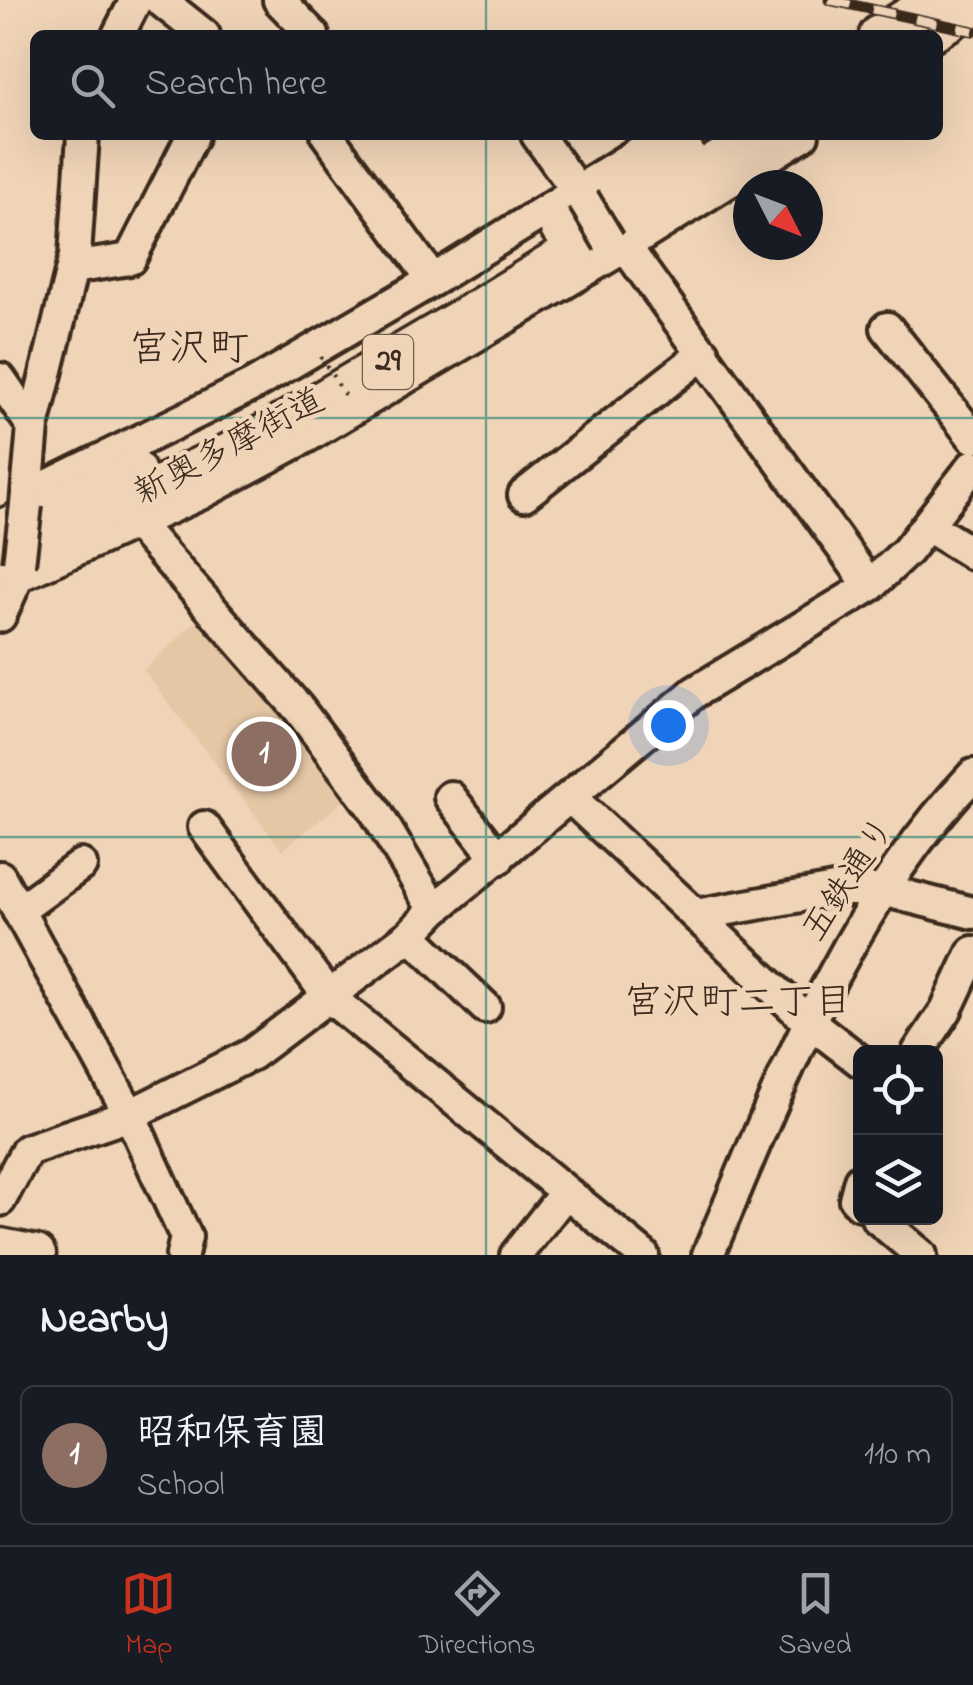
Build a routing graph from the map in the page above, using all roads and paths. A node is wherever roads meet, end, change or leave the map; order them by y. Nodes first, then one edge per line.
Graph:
1 (136, 0) edge
2 (160, 0) edge
3 (279, 0) edge
4 (937, 0) edge
5 (973, 6) edge
6 (121, 30) edge
7 (198, 30) edge
8 (308, 30) edge
9 (887, 30) edge
10 (934, 30) edge
11 (83, 140) edge
12 (190, 140) edge
13 (331, 140) edge
14 (541, 140) edge
15 (660, 140) edge
16 (705, 140) edge
17 (753, 140) edge
18 (795, 140) edge
19 (580, 194) junction
20 (616, 247) junction
21 (72, 268) junction
22 (433, 280) junction
23 (887, 328) dead end
24 (704, 353) junction
25 (321, 357) dead end
26 (0, 378) edge
27 (347, 400) dead end
28 (33, 428) junction
29 (973, 437) edge
30 (973, 466) edge
31 (524, 495) dead end
32 (17, 510) edge
33 (136, 524) junction
34 (928, 526) junction
35 (973, 554) edge
36 (12, 567) edge
37 (870, 586) junction
38 (0, 616) edge
39 (973, 775) edge
40 (450, 797) dead end
41 (570, 798) junction
42 (204, 827) dead end
43 (498, 859) junction
44 (81, 865) dead end
45 (0, 876) edge
46 (882, 890) junction
47 (434, 910) junction
48 (18, 911) junction
49 (973, 913) edge
50 (696, 916) junction
51 (410, 934) junction
52 (973, 952) edge
53 (329, 997) junction
54 (485, 1007) dead end
55 (808, 1020) junction
56 (923, 1045) edge
57 (853, 1055) edge
58 (130, 1115) junction
59 (566, 1192) junction
60 (0, 1200) edge
61 (886, 1225) edge
62 (605, 1244) edge
63 (0, 1248) edge
64 (36, 1255) edge
65 (182, 1255) edge
66 (516, 1255) edge
67 (643, 1255) edge
68 (708, 1255) edge
69 (922, 1255) edge

1 - 6 street
2 - 7 street
3 - 8 street
4 - 9 main road
5 - 10 main road
11 - 21 street
12 - 21 street
13 - 22 street
14 - 19 street
15 - 19 street
16 - 32 main road, 新奥多摩街道 / 29
17 - 36 main road, 新奥多摩街道 / 29
18 - 20 street
19 - 20 street, bridge
19 - 22 street
20 - 24 street
20 - 33 street
21 - 28 street
22 - 32 street
23 - 29 street
24 - 31 street
24 - 37 street
25 - 27 path, bridge
26 - 28 street
28 - 32 street
30 - 34 street
32 - 36 street, bridge
33 - 36 street
33 - 47 street
34 - 35 street
34 - 37 street
36 - 38 street
37 - 41 street
39 - 46 street, 五鉄通り
40 - 43 street
41 - 43 street
41 - 50 street
42 - 53 street
43 - 47 street
44 - 48 street
45 - 48 street
46 - 49 street
46 - 50 street
46 - 55 street, 五鉄通り
47 - 51 street
48 - 58 street
50 - 55 street
51 - 53 street
51 - 54 street
52 - 56 street
53 - 58 street
53 - 59 street
55 - 57 street
55 - 68 street, 五鉄通り
58 - 60 street
58 - 65 street
59 - 62 street
59 - 66 street
61 - 69 street
62 - 67 street
63 - 64 main road

